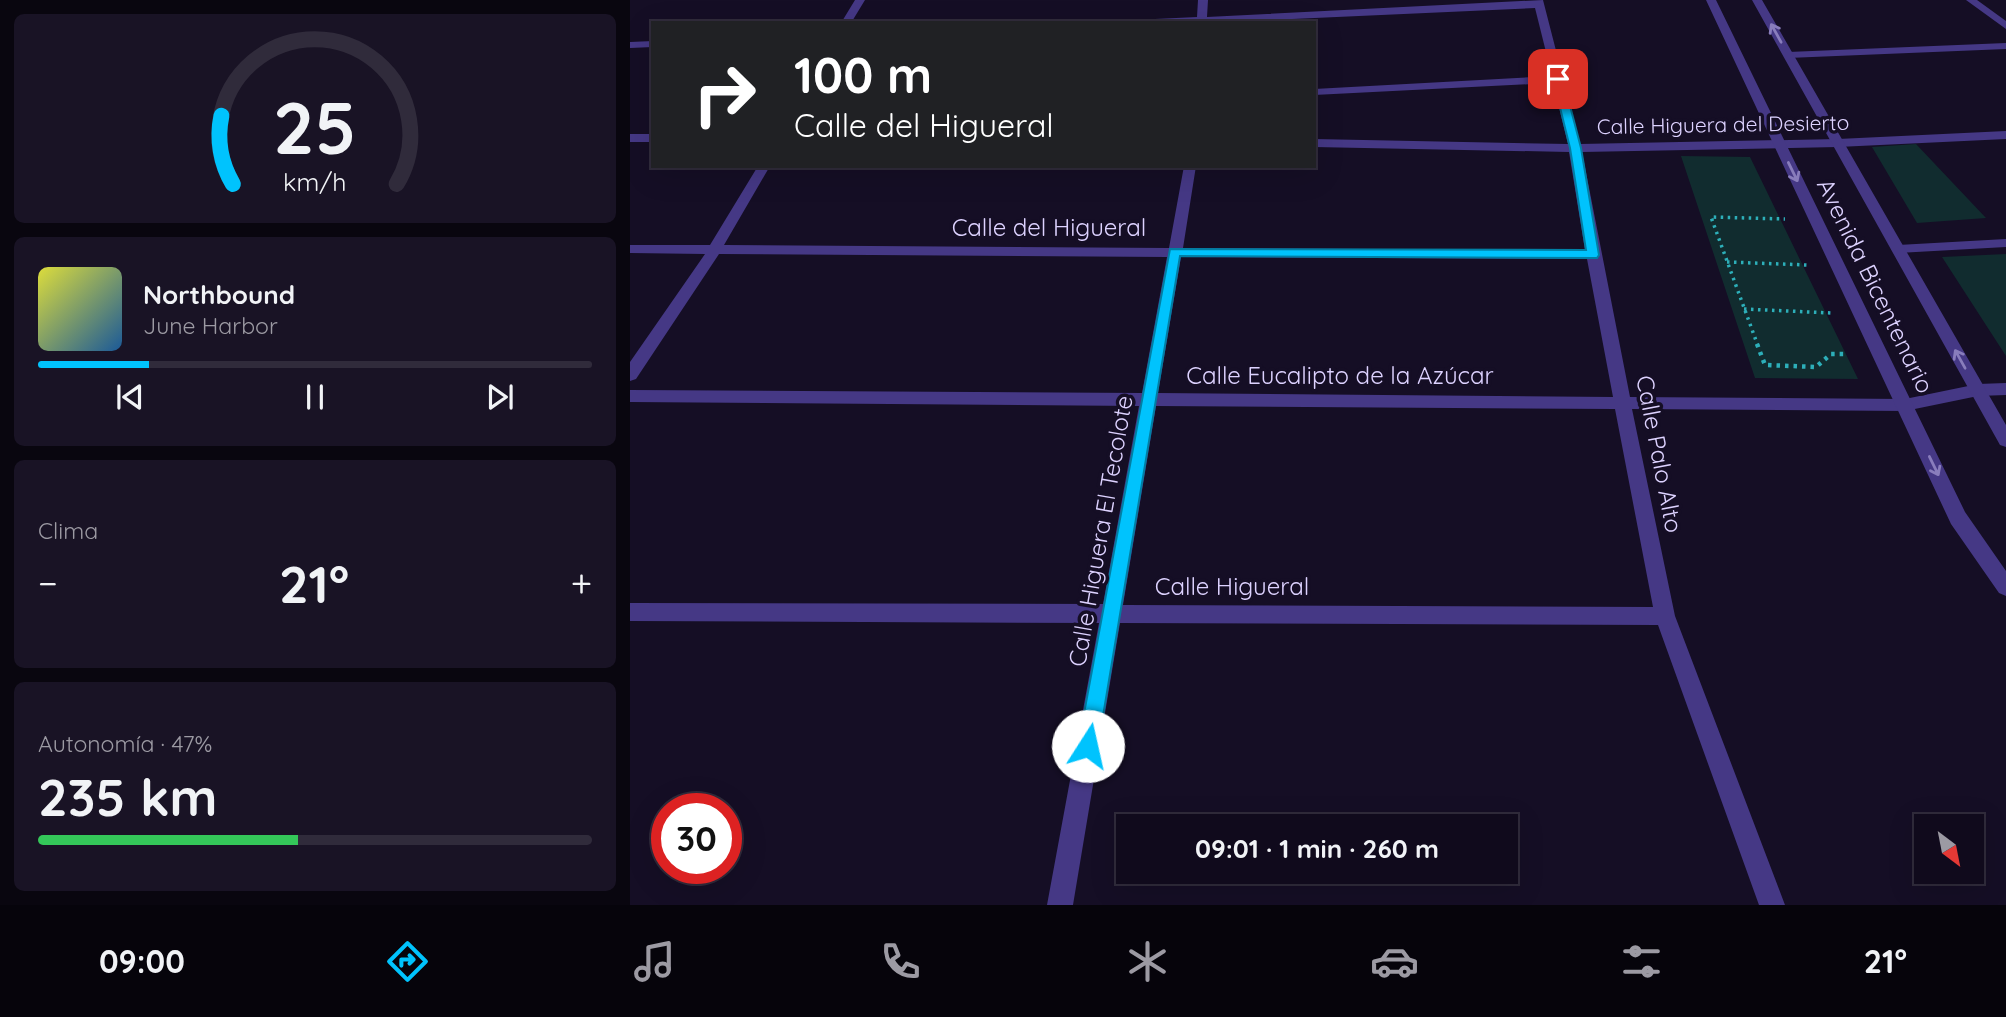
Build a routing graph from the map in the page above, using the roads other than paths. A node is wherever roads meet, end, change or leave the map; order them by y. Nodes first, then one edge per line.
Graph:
1 (860, 0) edge
2 (1203, 0) edge
3 (1711, 0) edge
4 (1757, 0) edge
5 (1971, 0) edge
6 (1538, 2) edge
7 (847, 21) edge
8 (1202, 21) edge
9 (2006, 26) edge
10 (651, 44) edge
11 (630, 45) edge
12 (2006, 46) edge
13 (1788, 55) junction
14 (1558, 79) junction
15 (1316, 92) edge
16 (2006, 135) edge
17 (630, 138) edge
18 (651, 138) edge
19 (1316, 143) edge
20 (1838, 143) junction
21 (1780, 145) junction
22 (1575, 148) junction
23 (763, 168) edge
24 (1190, 168) edge
25 (2006, 243) edge
26 (630, 249) edge
27 (715, 249) junction
28 (1898, 249) junction
29 (1175, 252) junction
30 (1593, 255) junction
31 (630, 375) edge
32 (2006, 389) edge
33 (1978, 390) junction
34 (630, 396) edge
35 (1149, 399) junction
36 (1624, 403) junction
37 (1905, 405) junction
38 (2006, 440) edge
39 (2006, 587) edge
40 (630, 612) edge
41 (1111, 613) junction
42 (1665, 616) junction
43 (1060, 905) edge
44 (1772, 905) edge

1 - 7 street
2 - 8 street
3 - 21 street, Avenida Bicentenario
13 -> 4 street, Avenida Bicentenario
5 - 9 street
6 - 8 street
6 - 14 street, Calle Palo Alto
10 - 11 street
12 - 13 street
13 - 20 street, Avenida Bicentenario
14 - 15 street
14 - 22 street, Calle Palo Alto
16 - 20 street, Calle Higuera del Desierto
17 - 18 street
19 - 22 street, Calle Higuera del Desierto
20 - 21 street, Calle Higuera del Desierto
20 - 28 street, Avenida Bicentenario
21 - 22 street, Calle Higuera del Desierto
21 -> 37 street, Avenida Bicentenario
22 - 30 street, Calle Palo Alto
23 - 27 street
24 - 29 street, Calle Higuera El Tecolote
25 - 28 street
26 - 27 street, Calle del Higueral
27 - 29 street, Calle del Higueral
27 - 31 street
33 -> 28 street, Avenida Bicentenario
29 - 30 street, Calle del Higueral
29 - 35 street, Calle Higuera El Tecolote
30 - 36 street, Calle Palo Alto
32 - 33 street, Calle Eucalipto de la Azúcar
33 - 37 street, Calle Eucalipto de la Azúcar
33 - 38 street, Avenida Bicentenario
34 - 35 street, Calle Eucalipto de la Azúcar
35 - 36 street, Calle Eucalipto de la Azúcar
35 - 41 street, Calle Higuera El Tecolote
36 - 37 street, Calle Eucalipto de la Azúcar
36 - 42 street, Calle Palo Alto
37 -> 39 street, Avenida Bicentenario
40 - 41 street, Calle Higueral
41 - 42 street, Calle Higueral
41 - 43 street, Calle Higuera El Tecolote
42 - 44 street, Calle Palo Alto

